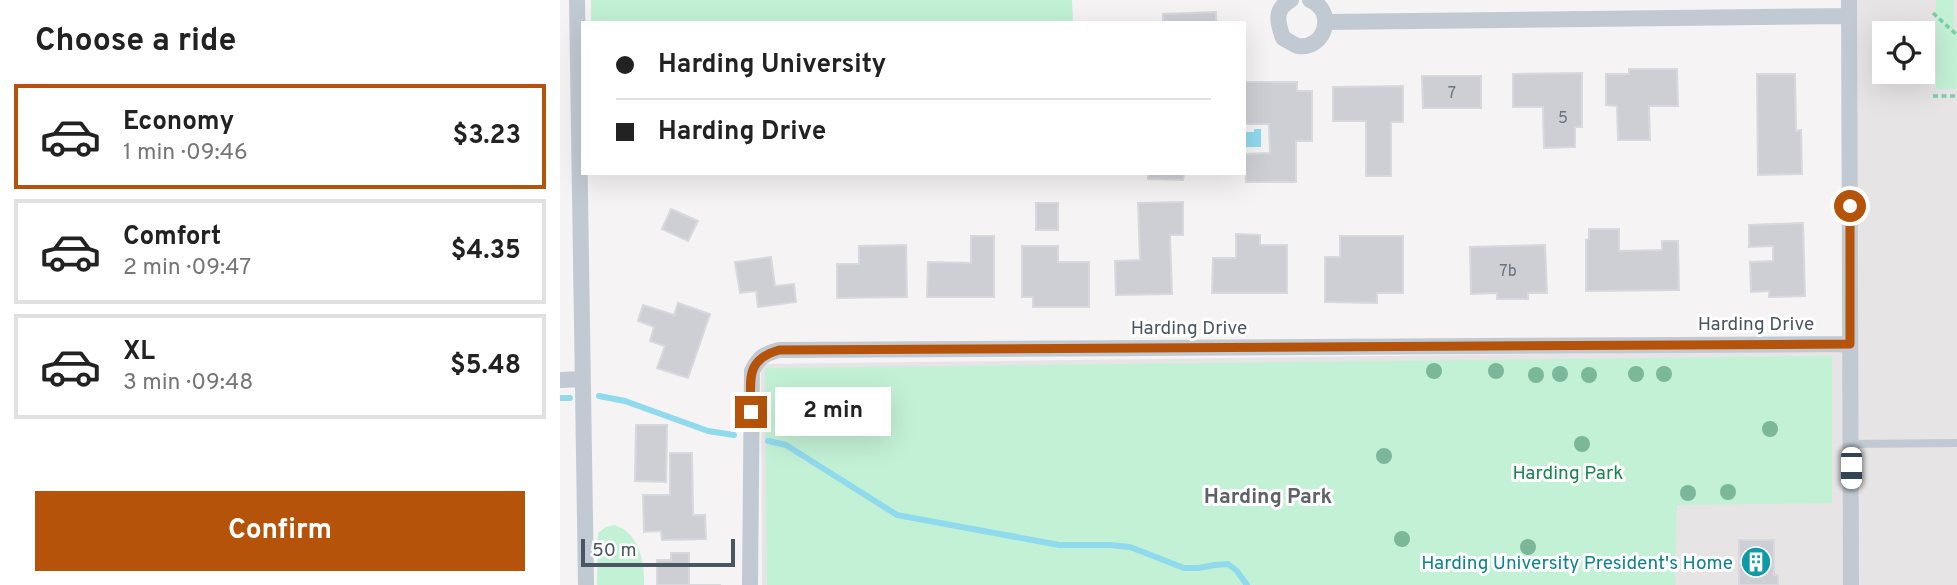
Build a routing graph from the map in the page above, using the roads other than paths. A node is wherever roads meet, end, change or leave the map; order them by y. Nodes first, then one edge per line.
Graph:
1 (576, 0) edge
2 (1291, 0) edge
3 (1310, 0) edge
4 (1849, 8) edge
5 (1326, 22) junction
6 (560, 41) edge
7 (577, 41) junction
8 (1850, 344) junction
9 (560, 380) edge
10 (583, 380) junction
11 (1957, 443) edge
12 (1851, 444) junction
13 (586, 585) edge
14 (750, 585) edge
15 (1852, 585) edge

1 - 7 street
2 - 5 street
3 - 5 street
4 - 5 street
4 - 8 street
6 - 7 street
7 - 10 street
8 - 12 street
8 - 14 street, Harding Drive
9 - 10 street
10 - 13 street
11 - 12 lane
12 - 15 street

